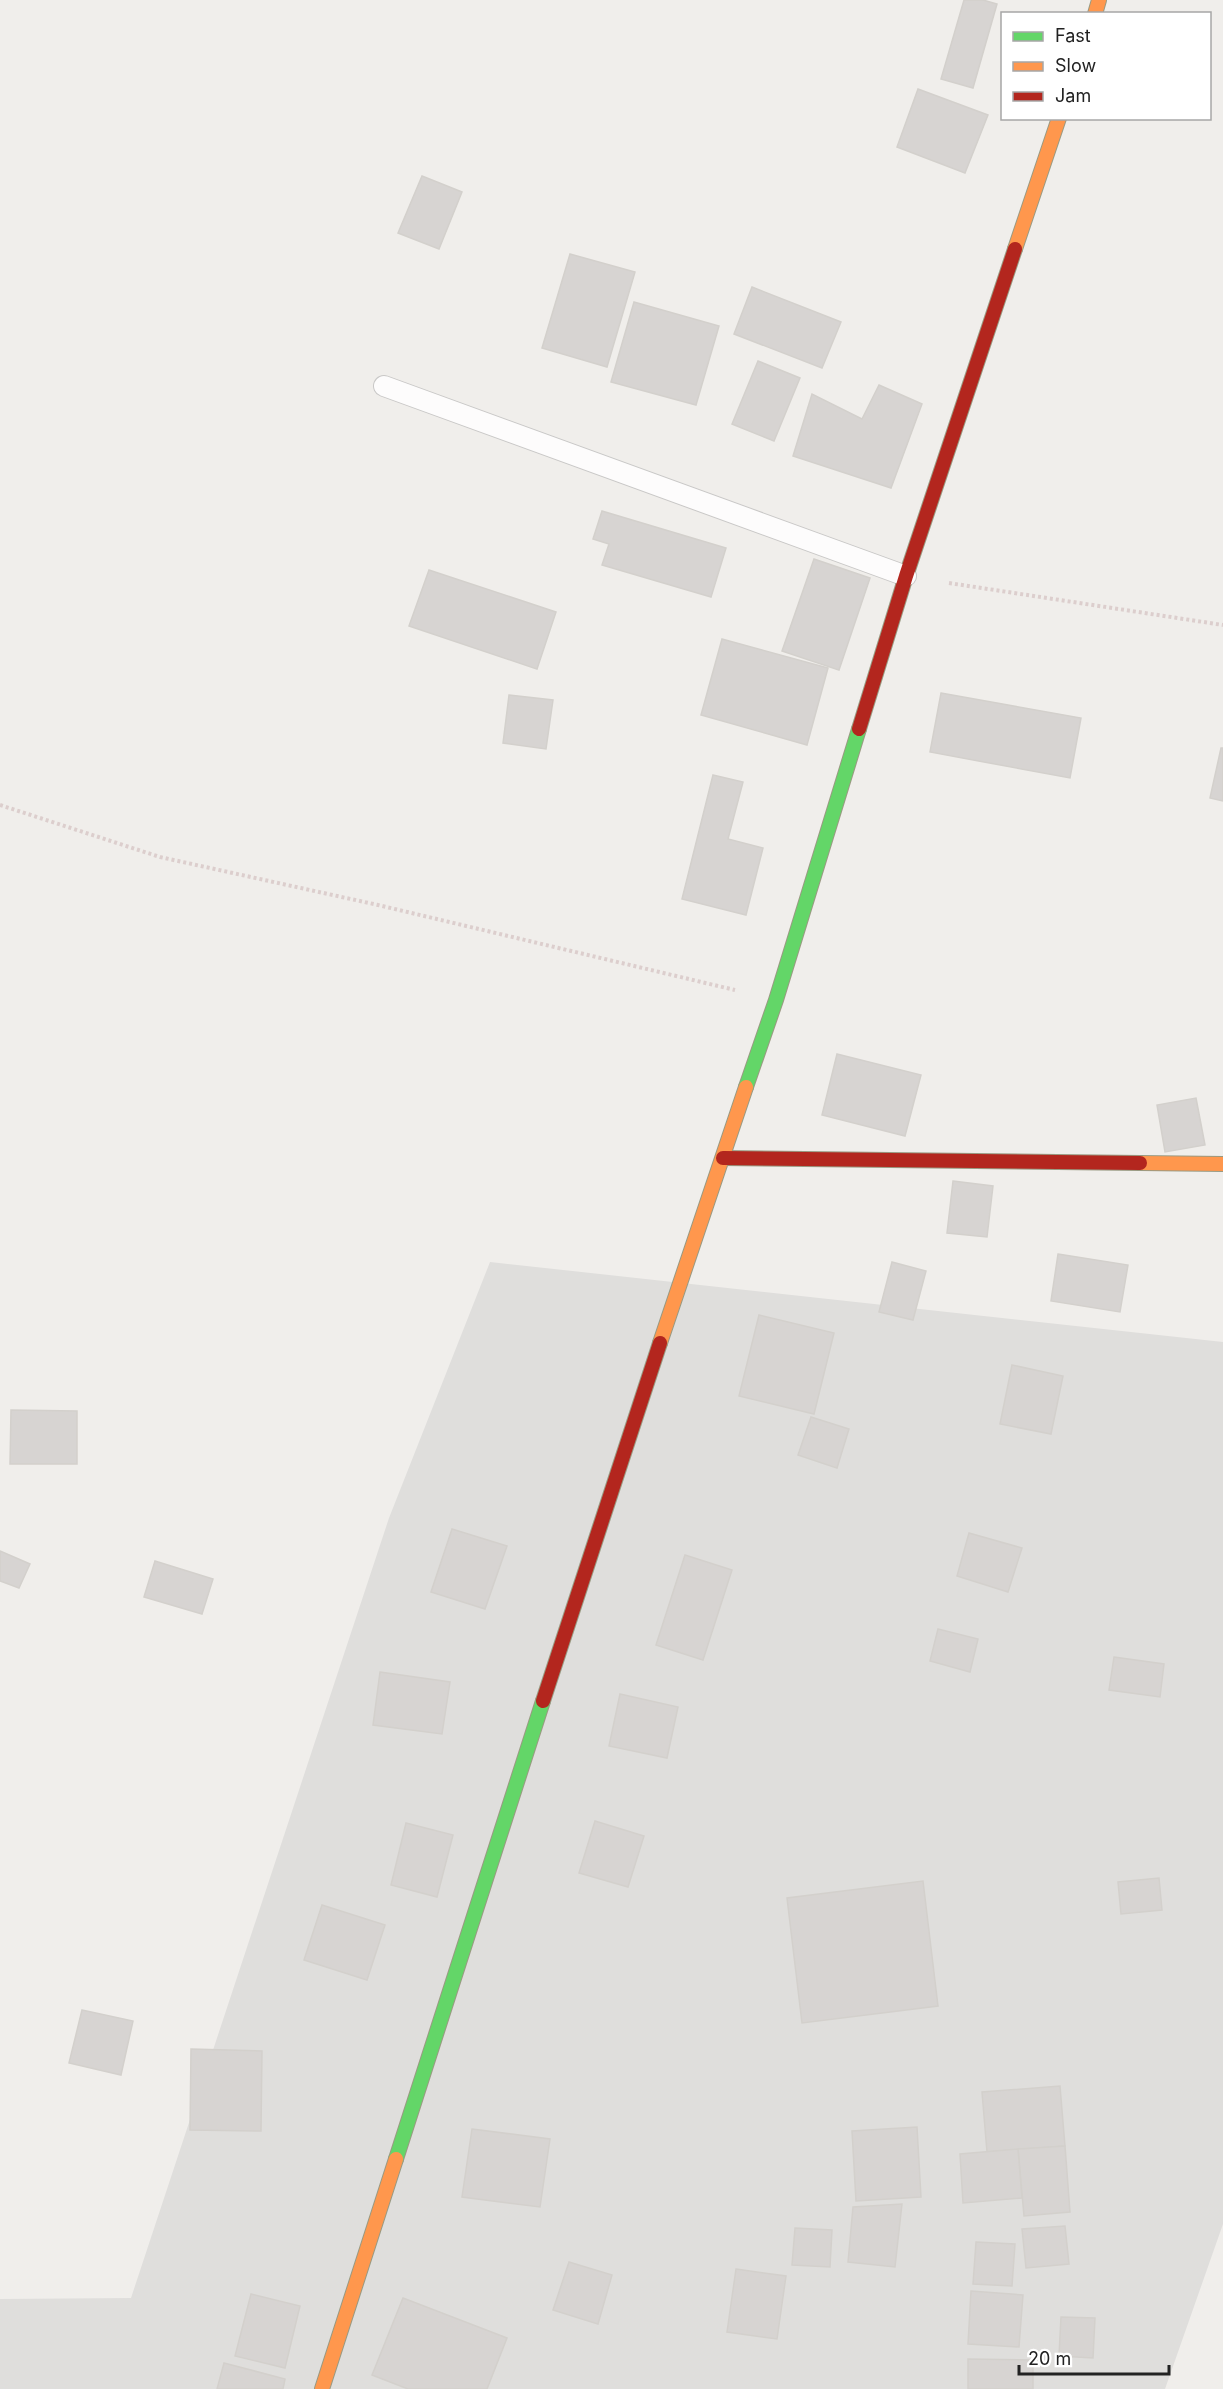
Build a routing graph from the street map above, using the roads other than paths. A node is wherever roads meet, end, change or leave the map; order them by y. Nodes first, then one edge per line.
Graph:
1 (1058, 120) edge
2 (384, 386) dead end
3 (906, 576) junction
4 (723, 1158) junction
5 (1223, 1164) edge
6 (322, 2389) edge

1 - 3 main road
2 - 3 lane
3 - 4 main road
4 - 5 main road
4 - 6 main road

